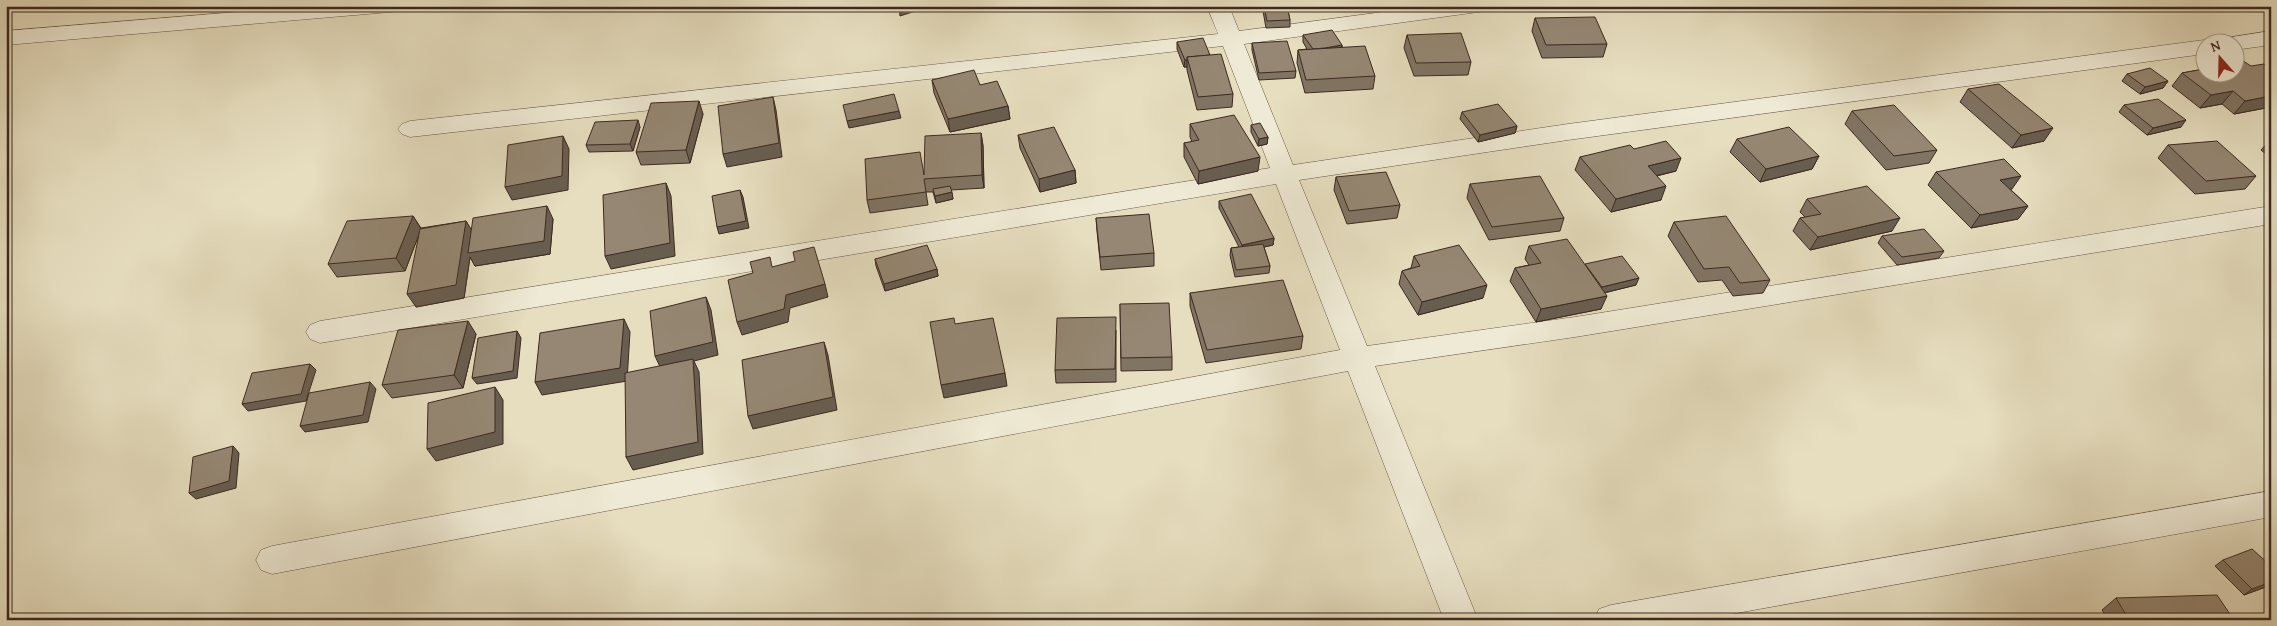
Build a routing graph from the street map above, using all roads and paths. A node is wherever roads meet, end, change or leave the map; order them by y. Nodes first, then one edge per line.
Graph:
1 (390, 6) edge
2 (1218, 6) edge
3 (1478, 6) edge
4 (6, 38) edge
5 (2271, 38) edge
6 (1230, 39) junction
7 (2244, 42) edge
8 (2194, 47) edge
9 (410, 129) dead end
10 (1285, 174) junction
11 (2271, 215) edge
12 (320, 332) dead end
13 (1357, 358) junction
14 (2271, 504) edge
15 (272, 560) dead end
16 (1461, 620) edge
17 (1611, 620) edge

1 - 4 street
2 - 6 street
3 - 6 street
5 - 7 street
6 - 9 street
6 - 10 street
8 - 10 street
10 - 12 street
10 - 13 street
11 - 13 street
13 - 15 street
13 - 16 street
14 - 17 street

